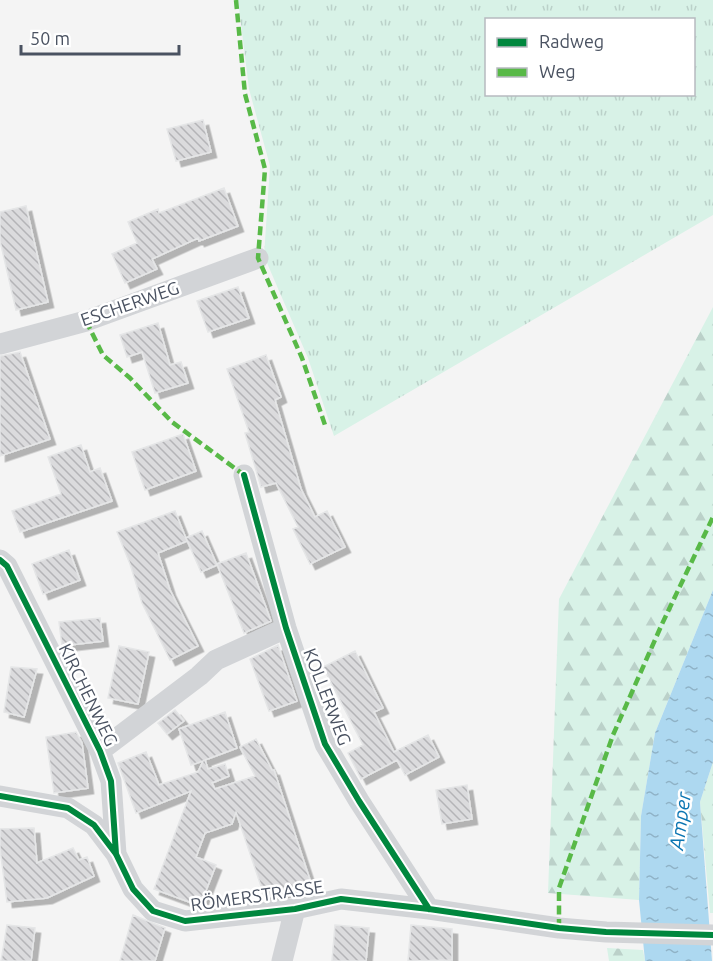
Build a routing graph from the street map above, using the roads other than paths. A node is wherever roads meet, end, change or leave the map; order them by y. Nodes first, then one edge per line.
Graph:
1 (258, 258) dead end
2 (0, 344) edge
3 (244, 475) dead end
4 (0, 560) edge
5 (286, 628) junction
6 (100, 751) junction
7 (0, 796) edge
8 (116, 854) junction
9 (295, 909) junction
10 (429, 909) junction
11 (713, 934) edge
12 (282, 961) edge

1 - 2 street, ESCHERWEG
3 - 5 street, KOLLERWEG
4 - 6 street, KIRCHENWEG
5 - 6 street
5 - 10 street, KOLLERWEG
6 - 8 street, KIRCHENWEG
7 - 8 street, RÖMERSTRASSE
8 - 9 street, RÖMERSTRASSE
9 - 10 street, RÖMERSTRASSE
9 - 12 street
10 - 11 street, RÖMERSTRASSE

